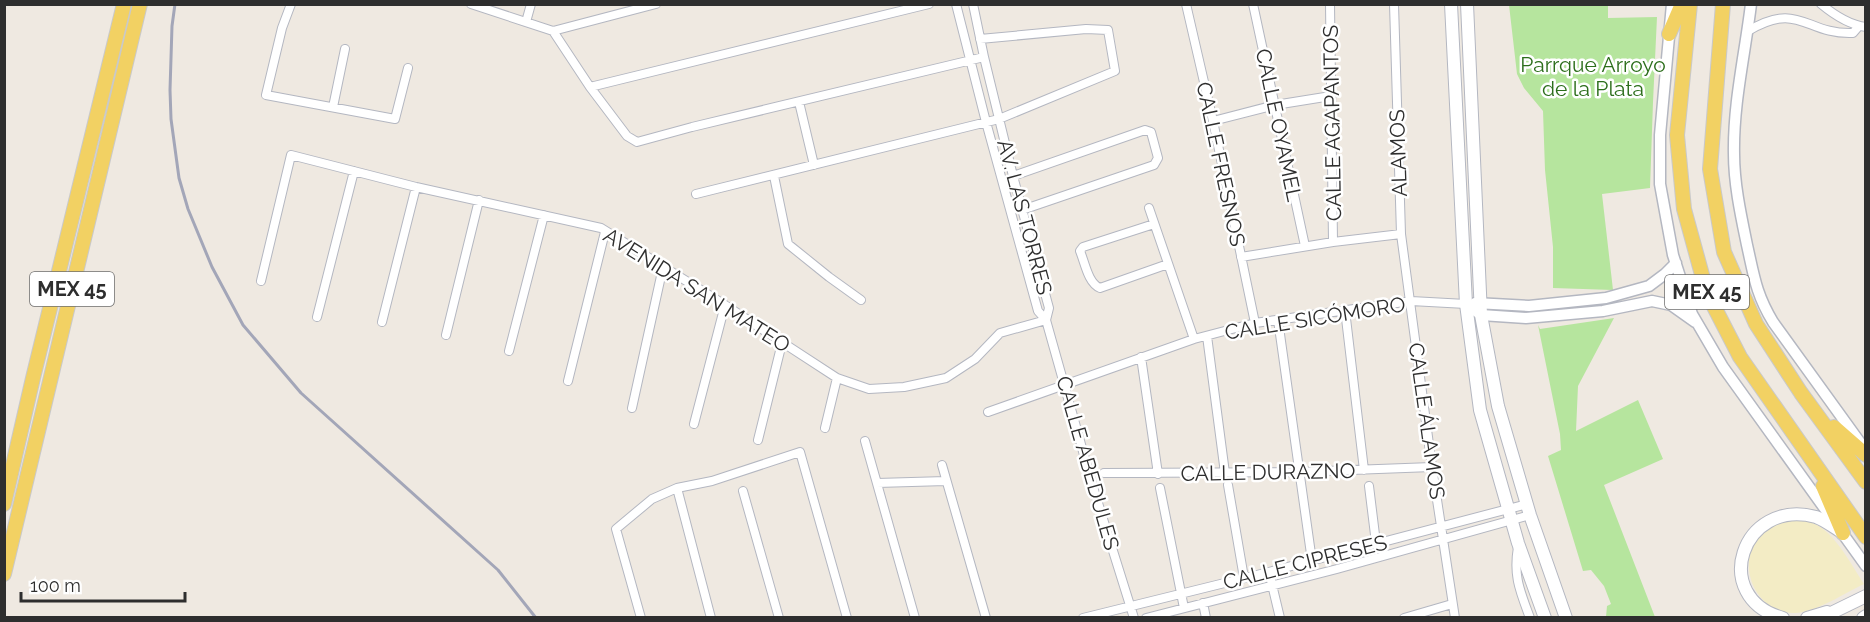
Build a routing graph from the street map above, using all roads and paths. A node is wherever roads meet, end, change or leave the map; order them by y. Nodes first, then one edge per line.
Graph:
1 (124, 4) edge
2 (140, 4) edge
3 (291, 4) edge
4 (471, 4) edge
5 (531, 4) edge
6 (656, 4) edge
7 (929, 4) edge
8 (956, 4) edge
9 (973, 4) edge
10 (1186, 4) edge
11 (1253, 4) edge
12 (1330, 4) edge
13 (1394, 4) edge
14 (1451, 4) edge
15 (1467, 4) edge
16 (1672, 4) edge
17 (1682, 4) edge
18 (1690, 4) edge
19 (1723, 4) edge
20 (1751, 4) edge
21 (1821, 4) edge
22 (526, 22) junction
23 (1863, 27) edge
24 (553, 31) junction
25 (1748, 31) junction
26 (1669, 34) junction
27 (980, 39) junction
28 (345, 49) dead end
29 (984, 57) junction
30 (970, 59) junction
31 (408, 68) dead end
32 (590, 87) junction
33 (1331, 96) junction
34 (799, 102) junction
35 (1275, 105) junction
36 (333, 108) junction
37 (999, 119) junction
38 (1213, 121) junction
39 (986, 122) junction
40 (814, 165) junction
41 (354, 171) junction
42 (774, 176) junction
43 (1013, 176) junction
44 (416, 187) junction
45 (696, 194) dead end
46 (479, 200) junction
47 (1149, 208) dead end
48 (1022, 210) junction
49 (544, 215) junction
50 (1154, 224) junction
51 (605, 232) junction
52 (1401, 234) junction
53 (1333, 242) junction
54 (1305, 246) junction
55 (1241, 257) junction
56 (1676, 263) junction
57 (1168, 264) junction
58 (663, 267) junction
59 (261, 281) dead end
60 (861, 300) dead end
61 (1411, 301) junction
62 (1554, 303) junction
63 (1466, 304) junction
64 (725, 305) junction
65 (1481, 308) junction
66 (1345, 310) junction
67 (317, 317) dead end
68 (1555, 317) junction
69 (1046, 320) junction
70 (1278, 320) junction
71 (382, 322) dead end
72 (1255, 323) junction
73 (1697, 324) junction
74 (446, 335) dead end
75 (1207, 336) junction
76 (1194, 339) junction
77 (782, 343) junction
78 (509, 351) dead end
79 (1141, 357) junction
80 (837, 378) junction
81 (568, 381) dead end
82 (1065, 383) junction
83 (1802, 393) junction
84 (632, 408) dead end
85 (988, 412) dead end
86 (694, 424) dead end
87 (825, 428) dead end
88 (758, 440) dead end
89 (865, 441) dead end
90 (1866, 451) edge
91 (1866, 455) edge
92 (1811, 459) junction
93 (942, 465) dead end
94 (1432, 467) junction
95 (1364, 470) junction
96 (1225, 472) junction
97 (1298, 472) junction
98 (1104, 473) dead end
99 (1158, 474) junction
100 (946, 481) junction
101 (1866, 482) edge
102 (877, 483) junction
103 (1228, 485) dead end
104 (1369, 486) dead end
105 (677, 488) junction
106 (1160, 489) dead end
107 (743, 490) dead end
108 (4, 504) edge
109 (1528, 509) junction
110 (1510, 515) junction
111 (1441, 528) junction
112 (1843, 534) junction
113 (1866, 537) edge
114 (1443, 540) junction
115 (1376, 543) junction
116 (1518, 543) junction
117 (1312, 561) junction
118 (1866, 566) edge
119 (1269, 572) junction
120 (4, 574) edge
121 (1244, 578) junction
122 (1272, 586) junction
123 (1181, 593) junction
124 (1863, 597) edge
125 (1203, 603) junction
126 (1452, 604) junction
127 (1130, 606) junction
128 (1184, 608) junction
129 (1834, 611) junction
130 (1544, 615) edge
131 (1566, 617) edge
132 (641, 618) edge
133 (711, 618) edge
134 (780, 618) edge
135 (848, 618) edge
136 (915, 618) edge
137 (986, 618) edge
138 (1083, 618) edge
139 (1134, 618) edge
140 (1146, 618) edge
141 (1206, 618) edge
142 (1280, 618) edge
143 (1404, 618) edge
144 (1455, 618) edge
145 (1530, 618) edge
146 (1783, 618) edge
147 (1807, 618) edge
148 (1821, 618) edge

1 - 108 main road, MEX 45
2 - 120 main road, MEX 45
3 - 36 street
4 - 22 street
5 - 22 street
6 - 24 street
7 - 32 street
8 - 30 street, AV. LAS TORRES
9 - 27 street, AV. LAS TORRES
10 - 38 street, CALLE FRESNOS
11 - 35 street, CALLE OYAMEL
12 - 33 street, CALLE AGAPANTOS
13 - 52 street, ALAMOS
14 - 63 main road
15 - 65 main road
16 - 26 street
17 - 26 main road
18 - 92 main road, MEX 45
19 - 83 main road, MEX 45
20 - 25 street
21 - 23 street
22 - 24 street
23 - 25 street
24 - 32 street
25 - 90 street
26 - 56 street
27 - 29 street, AV. LAS TORRES
27 - 37 street
28 - 36 street
29 - 30 street
29 - 37 street, AV. LAS TORRES
30 - 34 street
30 - 39 street, AV. LAS TORRES
31 - 36 street
32 - 34 street
33 - 35 street
33 - 53 street, CALLE AGAPANTOS
34 - 40 street
35 - 38 street
35 - 54 street, CALLE OYAMEL
37 - 39 street
37 - 43 street, AV. LAS TORRES
38 - 55 street, CALLE FRESNOS
39 - 40 street
39 - 69 street, AV. LAS TORRES
40 - 42 street
41 - 44 street, AVENIDA SAN MATEO
41 - 59 street, AVENIDA SAN MATEO
41 - 67 street
42 - 45 street
42 - 60 street
43 - 48 street, AV. LAS TORRES
43 - 48 street
44 - 46 street, AVENIDA SAN MATEO
44 - 71 street
46 - 49 street, AVENIDA SAN MATEO
46 - 74 street
47 - 50 street
48 - 69 street, AV. LAS TORRES
49 - 51 street, AVENIDA SAN MATEO
49 - 78 street
50 - 57 street
50 - 57 street
51 - 58 street, AVENIDA SAN MATEO
51 - 81 street
52 - 53 street
52 - 61 street, ALAMOS
53 - 54 street
54 - 55 street
55 - 72 street, CALLE FRESNOS
56 - 62 street
56 - 73 street
57 - 76 street
58 - 64 street, AVENIDA SAN MATEO
58 - 84 street
61 - 63 street, CALLE SICÓMORO
61 - 66 street, CALLE SICÓMORO
61 - 94 street, CALLE ÁLAMOS
62 - 65 street
62 - 68 street
63 - 65 street
63 - 110 main road
64 - 77 street, AVENIDA SAN MATEO
64 - 86 street
65 - 68 street
65 - 109 main road
66 - 70 street, CALLE SICÓMORO
66 - 95 street
68 - 73 street
69 - 80 street, AVENIDA SAN MATEO
69 - 82 street, CALLE ABEDULES
70 - 72 street, CALLE SICÓMORO
70 - 97 street
72 - 75 street, CALLE SICÓMORO
73 - 112 street
75 - 76 street, CALLE SICÓMORO
75 - 96 street
76 - 79 street, CALLE SICÓMORO
77 - 80 street, AVENIDA SAN MATEO
77 - 88 street
79 - 82 street, CALLE SICÓMORO
79 - 99 street
80 - 87 street
82 - 85 street, CALLE SICÓMORO
82 - 127 street, CALLE ABEDULES
83 - 91 main road
83 - 101 main road, MEX 45
89 - 102 street
92 - 112 main road
92 - 113 main road, MEX 45
93 - 100 street
94 - 95 street, CALLE DURAZNO
94 - 111 street, CALLE ÁLAMOS
95 - 97 street, CALLE DURAZNO
96 - 97 street, CALLE DURAZNO
96 - 99 street, CALLE DURAZNO
97 - 117 street
98 - 99 street, CALLE DURAZNO
100 - 102 street
100 - 137 street
102 - 136 street
103 - 121 street
104 - 115 street
105 - 132 street
105 - 133 street
105 - 135 street
106 - 123 street
107 - 134 street
109 - 110 street, CALLE CIPRESES
109 - 131 main road
110 - 111 street, CALLE CIPRESES
110 - 114 street, CALLE CIPRESES
110 - 116 main road
111 - 114 street, CALLE ÁLAMOS
111 - 115 street, CALLE CIPRESES
112 - 118 street
112 - 146 main road
114 - 122 street, CALLE CIPRESES
114 - 126 street, CALLE ÁLAMOS
115 - 117 street, CALLE CIPRESES
116 - 130 main road
116 - 145 street
117 - 119 street, CALLE CIPRESES
119 - 121 street, CALLE CIPRESES
119 - 122 street
121 - 123 street, CALLE CIPRESES
122 - 125 street, CALLE CIPRESES
122 - 142 street
123 - 127 street, CALLE CIPRESES
123 - 128 street
124 - 129 main road
125 - 128 street, CALLE CIPRESES
125 - 141 street
126 - 143 street
126 - 144 street, CALLE ÁLAMOS
127 - 138 street, CALLE CIPRESES
127 - 139 street, CALLE ABEDULES
128 - 140 street, CALLE CIPRESES
129 - 147 main road
129 - 148 main road

